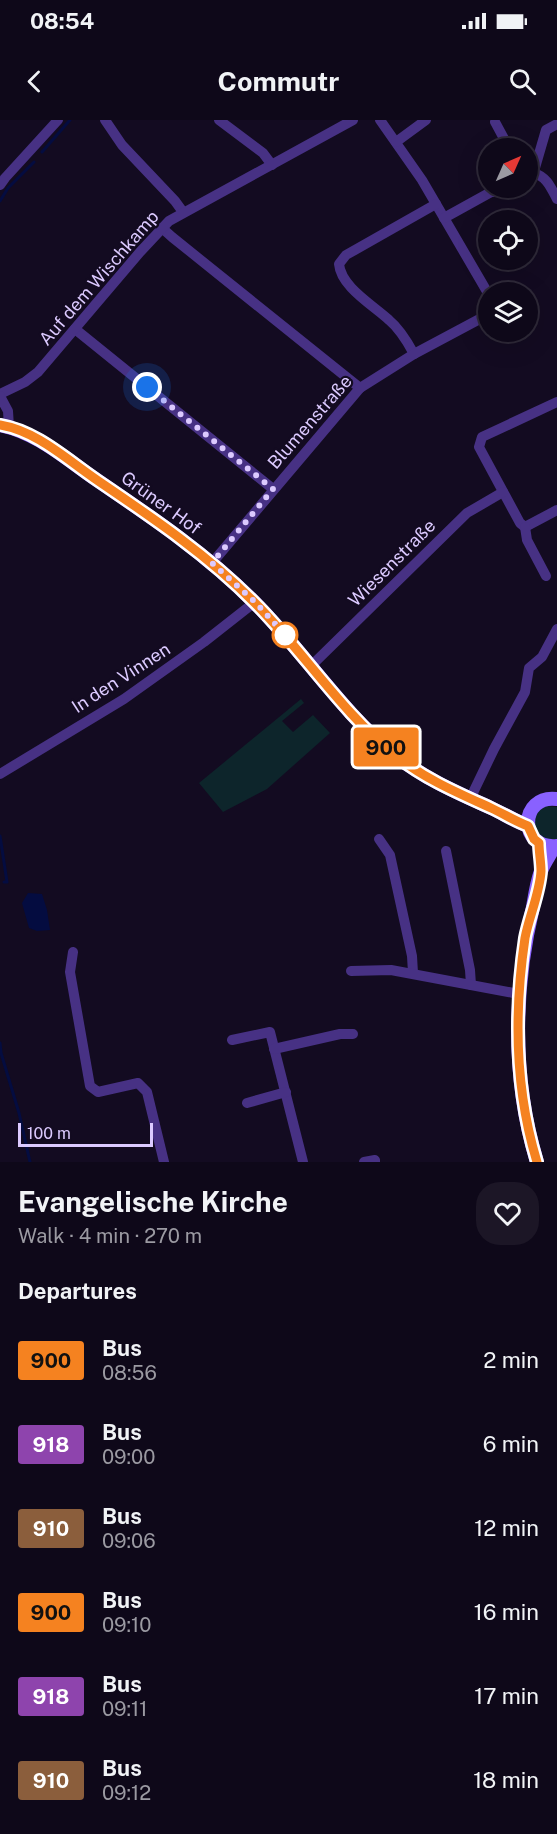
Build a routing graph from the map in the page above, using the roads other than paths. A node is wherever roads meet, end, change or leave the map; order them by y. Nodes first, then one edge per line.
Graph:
1 (58, 120) edge
2 (105, 120) edge
3 (219, 120) edge
4 (353, 120) edge
5 (380, 120) edge
6 (426, 120) edge
7 (495, 122) dead end
8 (557, 124) edge
9 (504, 138) edge
10 (396, 142) junction
11 (538, 155) edge
12 (272, 165) junction
13 (538, 176) edge
14 (0, 185) edge
15 (480, 198) edge
16 (557, 199) edge
17 (436, 204) junction
18 (183, 212) junction
19 (444, 218) junction
20 (162, 228) junction
21 (481, 282) edge
22 (478, 320) edge
23 (75, 329) junction
24 (414, 354) junction
25 (360, 388) junction
26 (0, 395) edge
27 (557, 402) edge
28 (5, 426) edge
29 (273, 489) junction
30 (503, 492) junction
31 (557, 510) edge
32 (525, 527) junction
33 (212, 563) junction
34 (546, 576) dead end
35 (255, 602) junction
36 (557, 629) edge
37 (312, 666) junction
38 (0, 774) edge
39 (556, 797) edge
40 (470, 799) junction
41 (492, 808) junction
42 (531, 811) junction
43 (528, 826) junction
44 (379, 839) dead end
45 (539, 843) junction
46 (556, 846) edge
47 (446, 851) dead end
48 (541, 871) junction
49 (73, 952) dead end
50 (351, 971) dead end
51 (413, 974) junction
52 (471, 985) junction
53 (519, 994) junction
54 (353, 1034) dead end
55 (232, 1040) dead end
56 (274, 1049) junction
57 (286, 1092) junction
58 (247, 1103) dead end
59 (164, 1162) edge
60 (303, 1162) edge
61 (364, 1162) edge
62 (375, 1162) edge
63 (537, 1162) edge

1 - 14 street
2 - 18 street
3 - 12 street
4 - 12 street, Auf dem Wischkamp
5 - 10 street
6 - 10 street
7 - 9 street
8 - 11 street
10 - 17 street
12 - 18 street, Auf dem Wischkamp
13 - 16 street
15 - 19 street
17 - 19 street
17 - 24 street
18 - 20 street, Auf dem Wischkamp
19 - 21 street
20 - 23 street, Auf dem Wischkamp
20 - 25 street
22 - 24 street, Blumenstraße
23 - 26 street, Auf dem Wischkamp
23 - 29 street
24 - 25 street, Blumenstraße
25 - 29 street, Blumenstraße
26 - 28 street
27 - 30 street
28 - 33 street, Grüner Hof
29 - 33 street, Blumenstraße
30 - 32 street
30 - 37 street, Wiesenstraße
31 - 32 street
32 - 34 street
33 - 35 street, Grüner Hof
35 - 37 street, Grüner Hof
35 - 38 street, In den Vinnen
36 - 40 street
37 - 40 street, Grüner Hof
39 - 42 street
40 - 41 street, Grüner Hof
41 - 42 street, Grüner Hof
41 - 43 street, Grüner Hof
42 - 43 street
43 - 45 street
44 - 51 street
45 - 46 street
45 - 48 street
46 - 48 street
47 - 52 street
48 - 53 street
49 - 59 street
50 - 51 street
51 - 52 street
52 - 53 street
53 - 63 street
54 - 56 street
55 - 56 street
56 - 57 street
57 - 58 street
57 - 60 street
61 - 62 street

